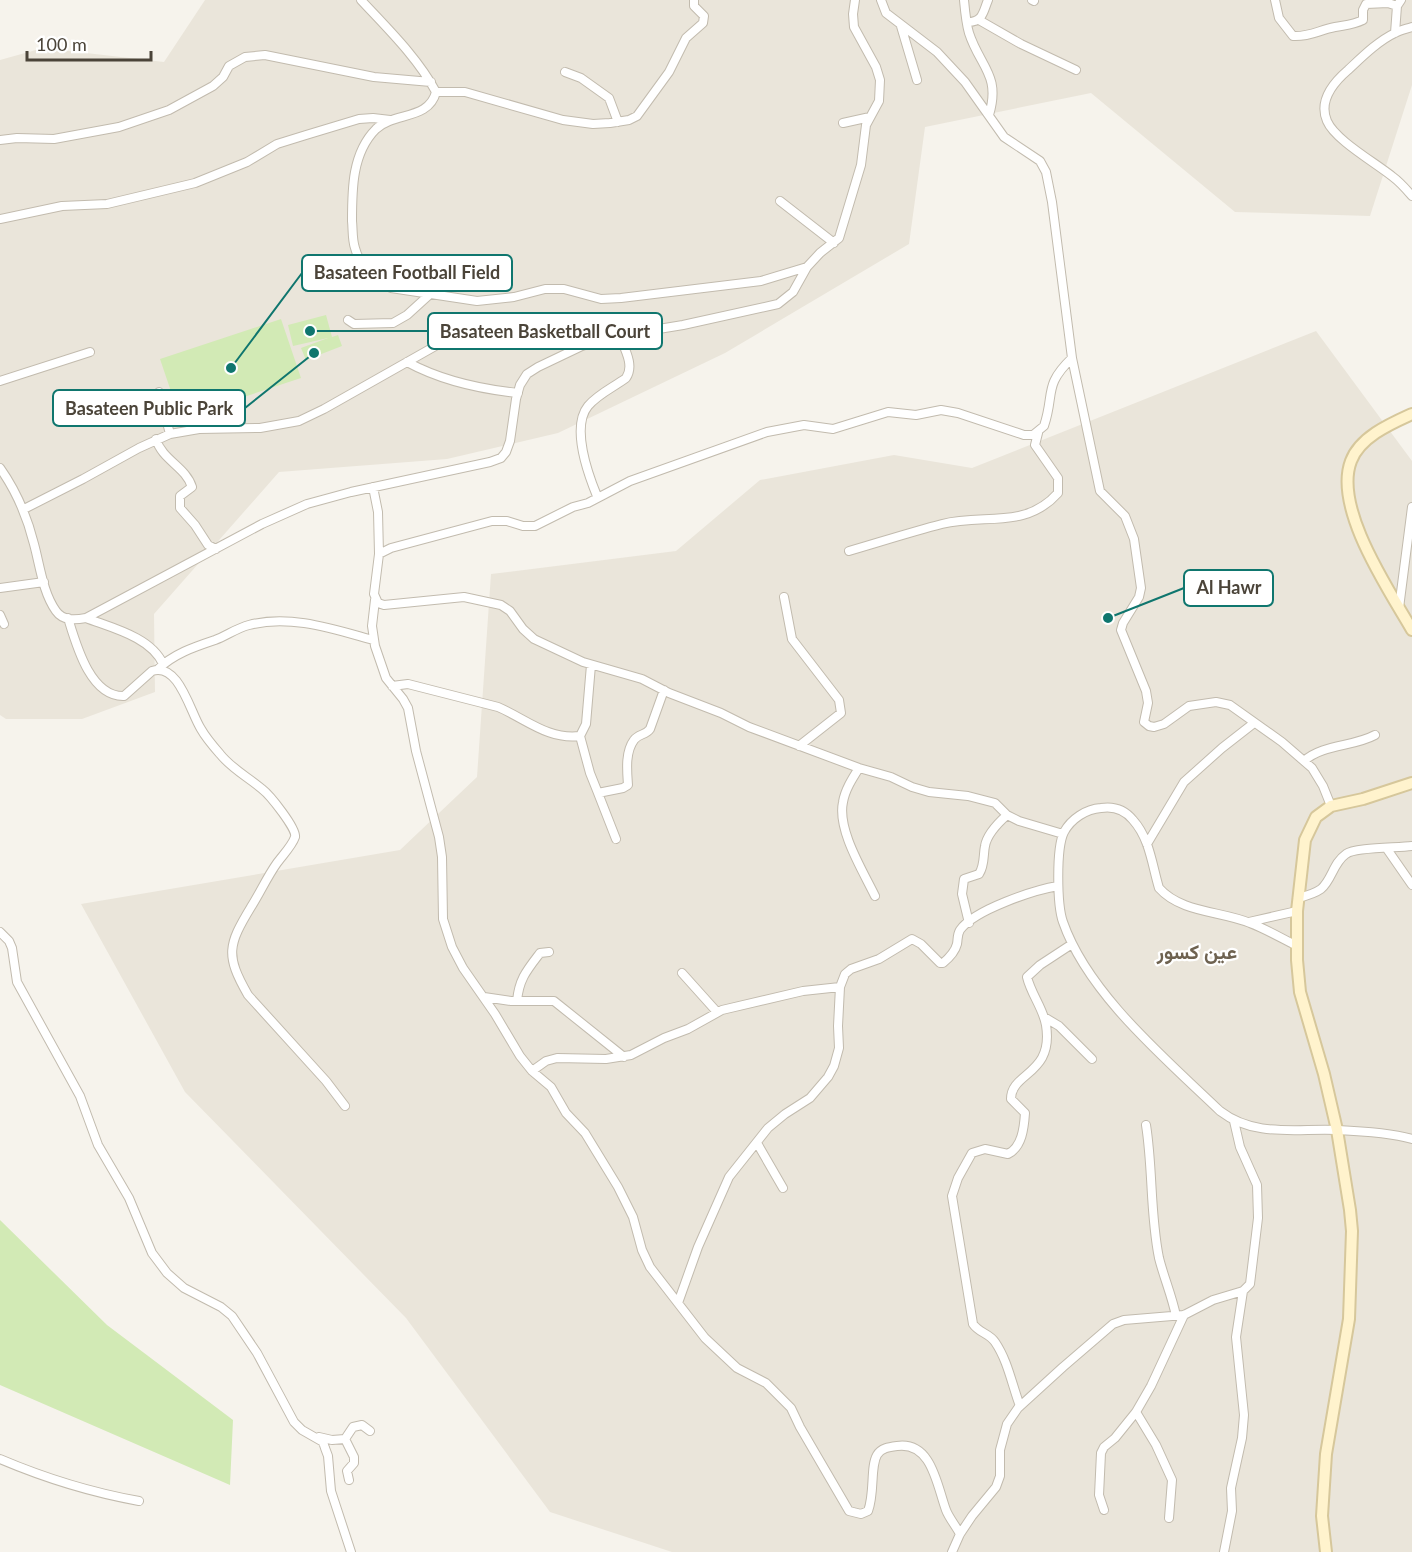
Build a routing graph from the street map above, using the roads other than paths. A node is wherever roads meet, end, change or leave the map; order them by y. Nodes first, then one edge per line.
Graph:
1 (362, 0) edge
2 (693, 0) edge
3 (855, 0) edge
4 (880, 0) edge
5 (964, 0) edge
6 (988, 0) edge
7 (1275, 0) edge
8 (1399, 3) edge
9 (978, 20) junction
10 (968, 22) junction
11 (901, 26) junction
12 (1412, 27) edge
13 (1395, 33) junction
14 (1076, 70) dead end
15 (565, 72) dead end
16 (917, 80) dead end
17 (431, 82) junction
18 (436, 92) junction
19 (989, 115) junction
20 (870, 117) junction
21 (390, 120) junction
22 (618, 122) junction
23 (843, 123) dead end
24 (0, 140) edge
25 (1412, 196) edge
26 (780, 201) dead end
27 (0, 219) edge
28 (834, 243) junction
29 (807, 267) junction
30 (429, 295) junction
31 (348, 320) dead end
32 (619, 335) junction
33 (596, 341) junction
34 (90, 352) dead end
35 (1072, 358) junction
36 (407, 362) junction
37 (0, 381) edge
38 (159, 392) dead end
39 (518, 393) junction
40 (1412, 407) edge
41 (1407, 416) edge
42 (1038, 433) junction
43 (170, 434) junction
44 (156, 439) junction
45 (0, 468) edge
46 (373, 487) junction
47 (597, 496) junction
48 (1412, 507) edge
49 (24, 509) junction
50 (216, 549) junction
51 (849, 551) dead end
52 (379, 554) junction
53 (44, 582) junction
54 (0, 588) edge
55 (784, 597) dead end
56 (375, 600) junction
57 (1399, 608) junction
58 (0, 615) edge
59 (68, 618) junction
60 (86, 618) junction
61 (4, 624) dead end
62 (1412, 630) edge
63 (373, 640) junction
64 (591, 665) junction
65 (160, 667) junction
66 (392, 686) junction
67 (664, 690) junction
68 (1254, 723) junction
69 (1375, 735) dead end
70 (580, 736) junction
71 (799, 746) junction
72 (1304, 760) junction
73 (859, 768) junction
74 (1412, 783) edge
75 (598, 793) junction
76 (1331, 806) junction
77 (1007, 815) junction
78 (1063, 834) junction
79 (616, 839) dead end
80 (1147, 844) junction
81 (1412, 846) edge
82 (1387, 849) junction
83 (1412, 885) edge
84 (1058, 886) junction
85 (875, 896) dead end
86 (1298, 898) junction
87 (1298, 911) junction
88 (1249, 922) junction
89 (969, 923) junction
90 (0, 933) edge
91 (1072, 944) junction
92 (1297, 946) junction
93 (549, 952) dead end
94 (682, 973) dead end
95 (840, 987) junction
96 (484, 997) junction
97 (517, 1001) junction
98 (717, 1012) junction
99 (1044, 1017) junction
100 (624, 1056) junction
101 (1092, 1059) dead end
102 (532, 1071) junction
103 (345, 1106) dead end
104 (1234, 1121) junction
105 (1146, 1125) dead end
106 (1337, 1130) junction
107 (1412, 1139) edge
108 (757, 1143) junction
109 (783, 1188) dead end
110 (1243, 1291) junction
111 (678, 1303) junction
112 (1180, 1316) junction
113 (1020, 1406) junction
114 (1136, 1412) junction
115 (370, 1431) dead end
116 (312, 1435) junction
117 (345, 1439) junction
118 (0, 1459) edge
119 (349, 1480) dead end
120 (139, 1501) dead end
121 (1104, 1510) dead end
122 (1169, 1518) dead end
123 (960, 1534) junction
124 (351, 1552) edge
125 (952, 1552) edge
126 (1224, 1552) edge
127 (1326, 1552) edge

1 - 17 street
2 - 22 street
3 - 20 street
4 - 11 street
5 - 10 street
6 - 9 street
7 - 8 street
8 - 13 street
9 - 10 street
9 - 14 street
10 - 19 street
11 - 16 street
11 - 19 street
12 - 13 street
13 - 25 street
15 - 22 street
17 - 18 street
17 - 24 street
18 - 21 street
18 - 22 street
19 - 35 street
20 - 23 street
20 - 28 street
21 - 27 street
21 - 30 street
26 - 28 street
28 - 29 street
29 - 30 street
29 - 32 street
30 - 31 street
32 - 33 street
32 - 47 street
33 - 36 street
33 - 39 street
34 - 37 street
35 - 42 street
35 - 68 street
36 - 39 street
36 - 43 street
38 - 43 street
39 - 46 street
40 - 41 street
41 - 57 main road
42 - 47 street
42 - 51 street
43 - 44 street
44 - 49 street
44 - 50 street
45 - 49 street
46 - 50 street
46 - 52 street
47 - 52 street
48 - 57 street
49 - 53 street
50 - 60 street
52 - 56 street
53 - 54 street
53 - 59 street
55 - 71 street
56 - 63 street
56 - 64 street
57 - 62 main road
58 - 61 street
59 - 60 street
59 - 65 street
60 - 65 street
63 - 65 street
63 - 66 street
64 - 67 street
64 - 70 street
65 - 103 street
66 - 70 street
66 - 96 street
67 - 71 street
67 - 75 street
68 - 72 street
68 - 80 street
69 - 72 street
70 - 75 street
71 - 73 street
72 - 76 street
73 - 77 street
73 - 85 street
74 - 76 main road
75 - 79 street
76 - 86 main road
77 - 78 street
77 - 89 street
78 - 80 street
78 - 84 street
80 - 88 street
81 - 82 street
82 - 83 street
82 - 86 street
84 - 89 street
84 - 91 street
86 - 87 main road
87 - 88 street
87 - 92 main road
88 - 92 street
89 - 95 street
90 - 116 street
91 - 99 street
91 - 104 street
92 - 106 main road
93 - 97 street
94 - 98 street
95 - 98 street
95 - 108 street
96 - 97 street
96 - 102 street
97 - 100 street
98 - 100 street
99 - 101 street
99 - 113 street
100 - 102 street
102 - 111 street
104 - 106 street
104 - 110 street
105 - 112 street
106 - 107 street
106 - 127 main road
108 - 109 street
108 - 111 street
110 - 112 street
110 - 126 street
111 - 123 street
112 - 113 street
112 - 114 street
113 - 123 street
114 - 121 street
114 - 122 street
115 - 117 street
116 - 117 street
116 - 124 street
117 - 119 street
118 - 120 street
123 - 125 street

